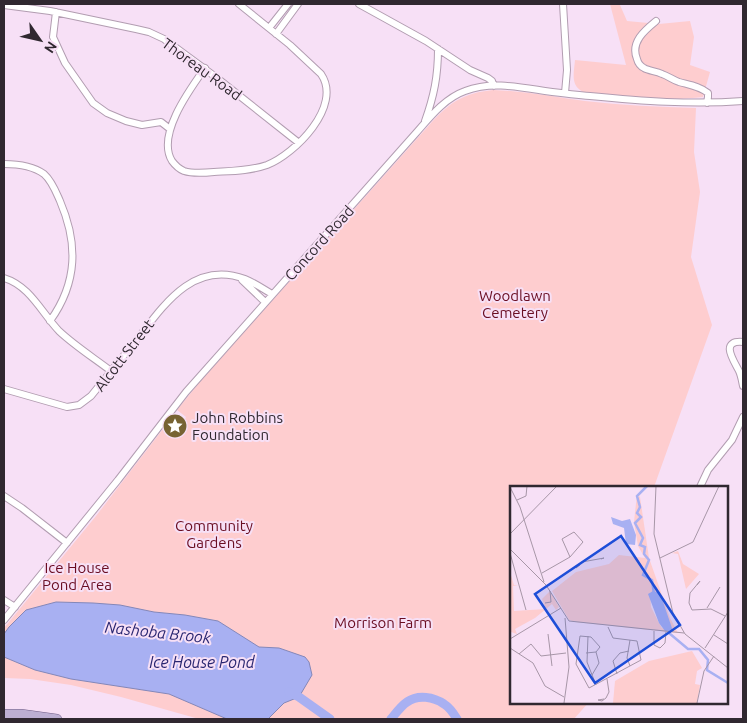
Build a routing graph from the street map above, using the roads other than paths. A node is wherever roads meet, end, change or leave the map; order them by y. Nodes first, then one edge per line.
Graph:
1 (239, 4) edge
2 (288, 4) edge
3 (298, 4) edge
4 (359, 4) edge
5 (563, 4) edge
6 (4, 5) edge
7 (56, 12) junction
8 (656, 21) dead end
9 (269, 28) junction
10 (276, 34) junction
11 (438, 49) junction
12 (204, 68) junction
13 (494, 86) junction
14 (565, 93) junction
15 (743, 101) edge
16 (707, 103) junction
17 (423, 125) junction
18 (170, 129) junction
19 (300, 143) junction
20 (4, 164) edge
21 (237, 277) junction
22 (4, 278) edge
23 (272, 294) junction
24 (265, 302) junction
25 (50, 321) junction
26 (743, 342) edge
27 (742, 370) edge
28 (111, 371) junction
29 (743, 386) edge
30 (4, 389) edge
31 (743, 417) edge
32 (700, 486) edge
33 (4, 496) edge
34 (67, 543) junction
35 (4, 600) edge
36 (14, 607) junction
37 (4, 620) edge
38 (4, 714) edge
39 (57, 719) edge

1 - 9 street
2 - 9 street
3 - 10 street
4 - 11 street
5 - 14 street
6 - 7 street, Thoreau Road
7 - 12 street, Thoreau Road
7 - 18 street
8 - 16 street
9 - 10 street
10 - 19 street
11 - 13 street
11 - 17 street
12 - 18 street
12 - 19 street, Thoreau Road
13 - 14 street, Concord Road
13 - 17 street, Concord Road
14 - 16 street, Concord Road
15 - 16 street, Concord Road
17 - 23 street, Concord Road
18 - 19 street
20 - 25 street
21 - 23 street, Alcott Street
21 - 24 street
21 - 28 street, Alcott Street
22 - 25 street
23 - 24 street, Concord Road
24 - 34 street, Concord Road
25 - 28 street
26 - 27 street
27 - 29 street
28 - 30 street, Alcott Street
31 - 32 street
33 - 34 street
34 - 36 street, Concord Road
35 - 36 street
36 - 37 street, Concord Road
38 - 39 main road

